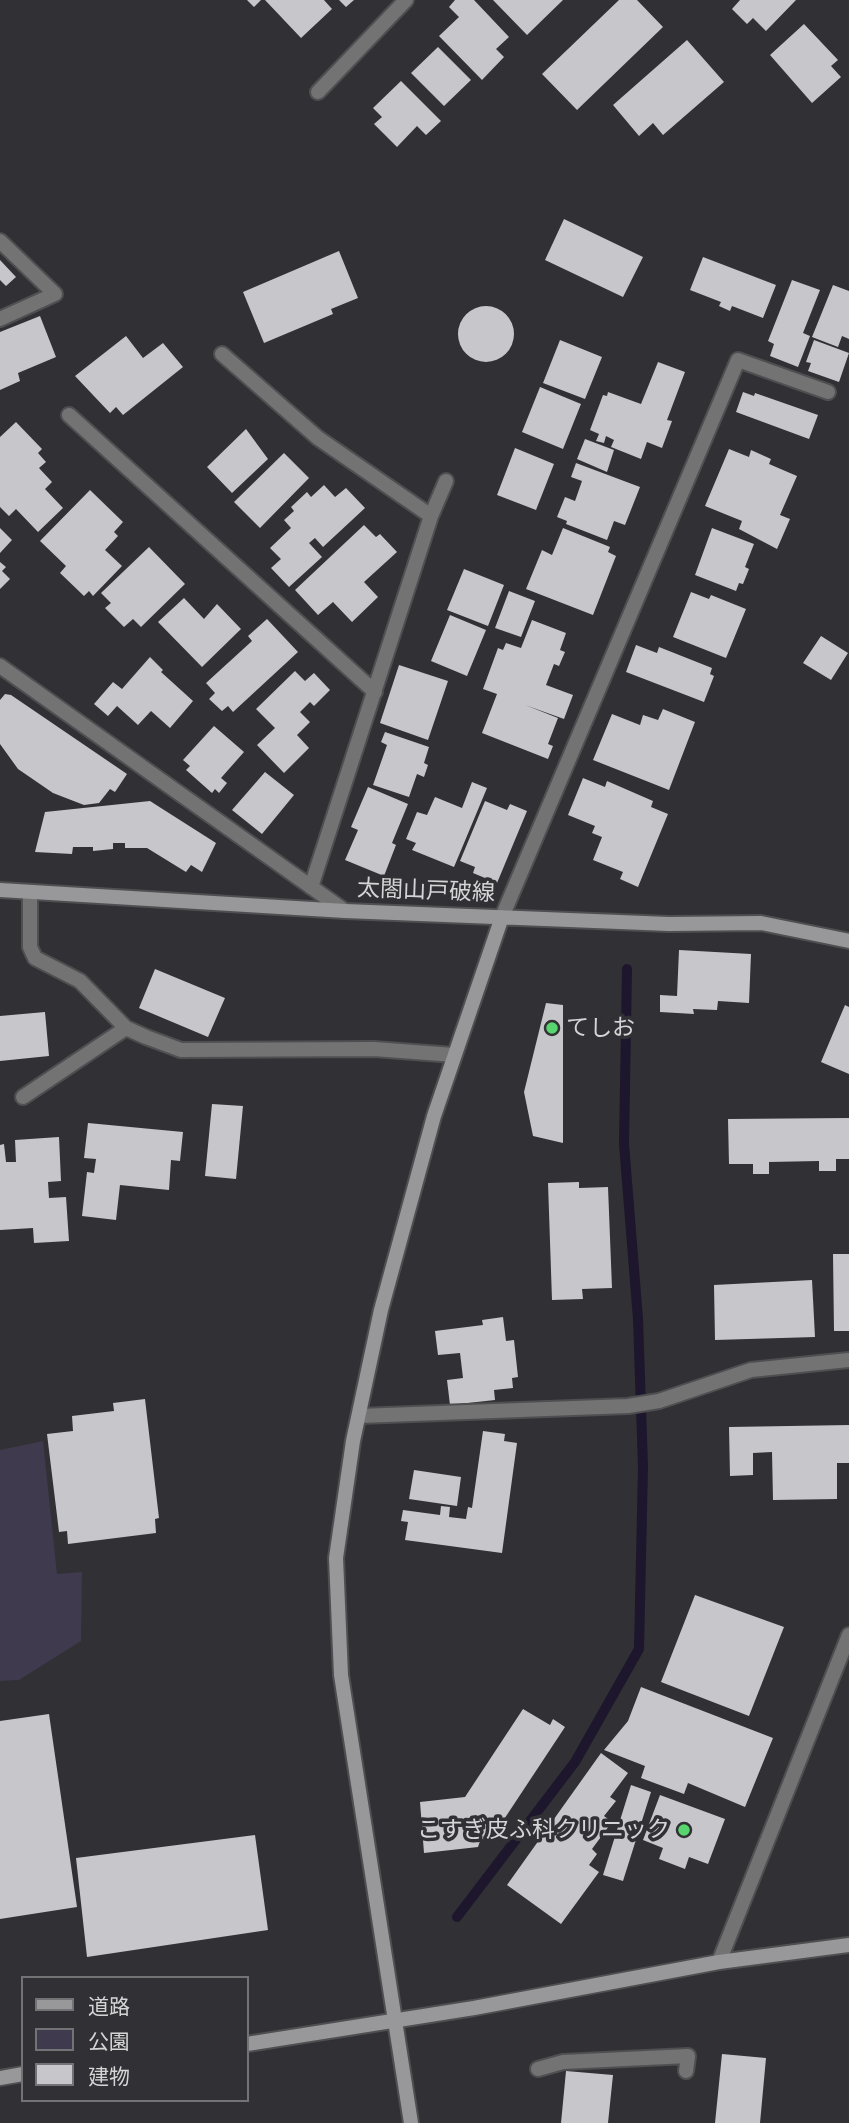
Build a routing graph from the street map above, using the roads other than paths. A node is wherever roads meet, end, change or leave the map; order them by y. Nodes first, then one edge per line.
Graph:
1 (407, 0) edge
2 (318, 92) dead end
3 (0, 241) edge
4 (0, 319) edge
5 (222, 354) dead end
6 (828, 392) dead end
7 (69, 415) dead end
8 (446, 481) dead end
9 (431, 516) junction
10 (0, 666) edge
11 (375, 692) junction
12 (311, 887) junction
13 (0, 890) edge
14 (30, 892) junction
15 (345, 911) junction
16 (502, 917) junction
17 (849, 941) edge
18 (126, 1028) junction
19 (454, 1055) junction
20 (23, 1097) dead end
21 (849, 1360) edge
22 (359, 1416) junction
23 (849, 1634) edge
24 (849, 1945) edge
25 (719, 1962) junction
26 (393, 2018) junction
27 (248, 2044) edge
28 (538, 2069) dead end
29 (686, 2071) dead end
30 (21, 2074) edge
31 (0, 2078) edge
32 (411, 2123) edge

1 - 2 street
3 - 4 street
5 - 9 street
6 - 16 street
7 - 11 street
8 - 9 street
9 - 11 street
10 - 12 street
11 - 12 street
12 - 15 street
13 - 14 street, 太閤山戸破線
14 - 15 street, 太閤山戸破線
14 - 18 street
15 - 16 street, 太閤山戸破線
16 - 17 street, 太閤山戸破線
16 - 19 street
18 - 19 street
18 - 20 street
19 - 22 street
21 - 22 street
22 - 26 street
23 - 25 street
24 - 25 street
25 - 26 street
26 - 27 street
26 - 32 street
28 - 29 street
30 - 31 street

